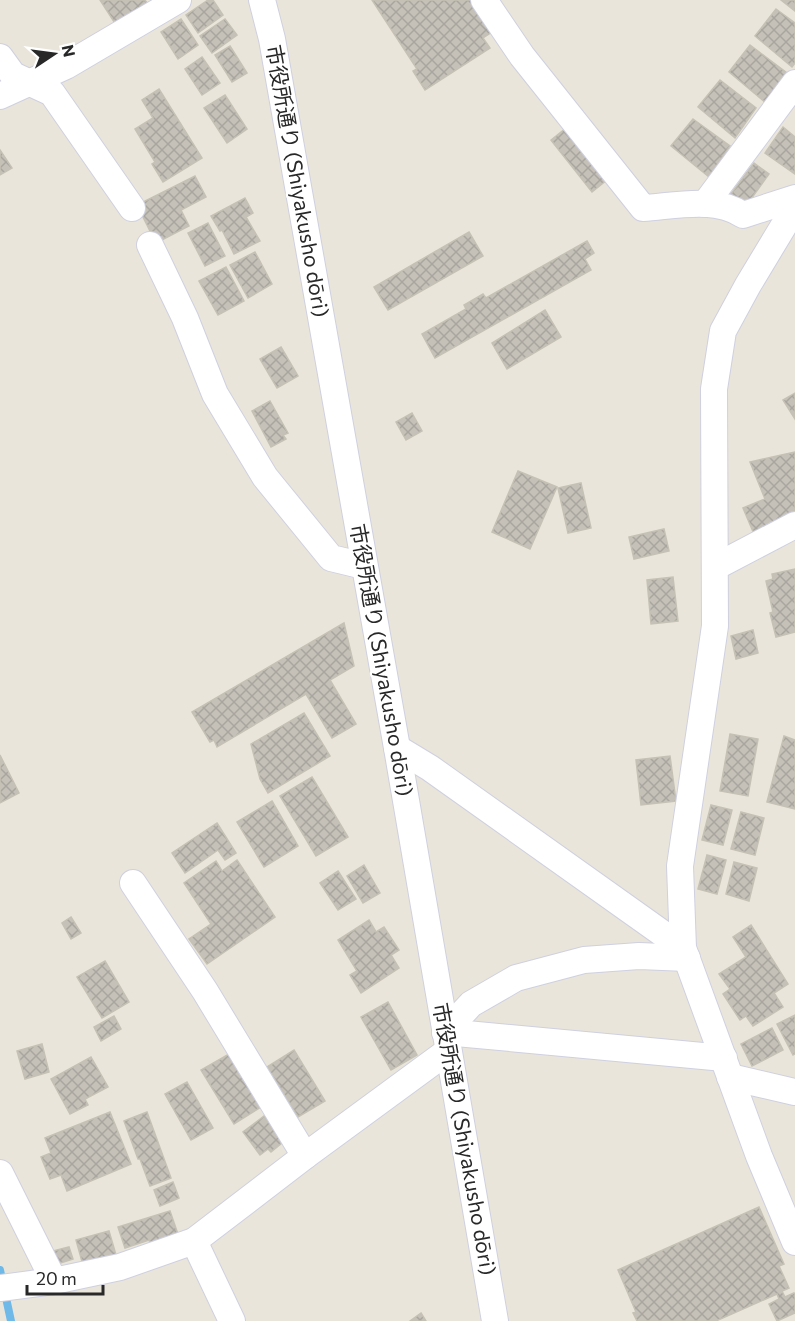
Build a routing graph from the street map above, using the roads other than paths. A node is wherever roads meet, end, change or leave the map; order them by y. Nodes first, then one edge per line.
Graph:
1 (178, 0) edge
2 (262, 0) edge
3 (484, 0) edge
4 (0, 57) edge
5 (31, 83) junction
6 (795, 83) edge
7 (0, 96) edge
8 (795, 198) edge
9 (705, 204) junction
10 (795, 207) edge
11 (132, 208) dead end
12 (150, 245) dead end
13 (795, 525) edge
14 (364, 566) junction
15 (715, 567) junction
16 (397, 748) junction
17 (133, 883) dead end
18 (685, 953) junction
19 (446, 1042) junction
20 (727, 1068) junction
21 (795, 1092) edge
22 (305, 1156) junction
23 (0, 1173) edge
24 (194, 1241) junction
25 (795, 1242) edge
26 (54, 1281) junction
27 (7, 1287) edge
28 (232, 1321) edge
29 (495, 1321) edge

1 - 5 street
2 - 14 street, 市役所通り (Shiyakusho dōri)
3 - 9 street
4 - 5 street
5 - 7 street
5 - 11 street
6 - 9 street
8 - 9 street
10 - 15 street
12 - 14 street
13 - 15 street
14 - 16 street, 市役所通り (Shiyakusho dōri)
15 - 18 street
16 - 18 street
16 - 19 street, 市役所通り (Shiyakusho dōri)
17 - 22 street
18 - 19 street
18 - 20 street
19 - 20 street
19 - 22 street
19 - 29 street, 市役所通り (Shiyakusho dōri)
20 - 21 street
20 - 25 street
22 - 24 street
23 - 26 street
24 - 26 street
24 - 28 street
26 - 27 street

